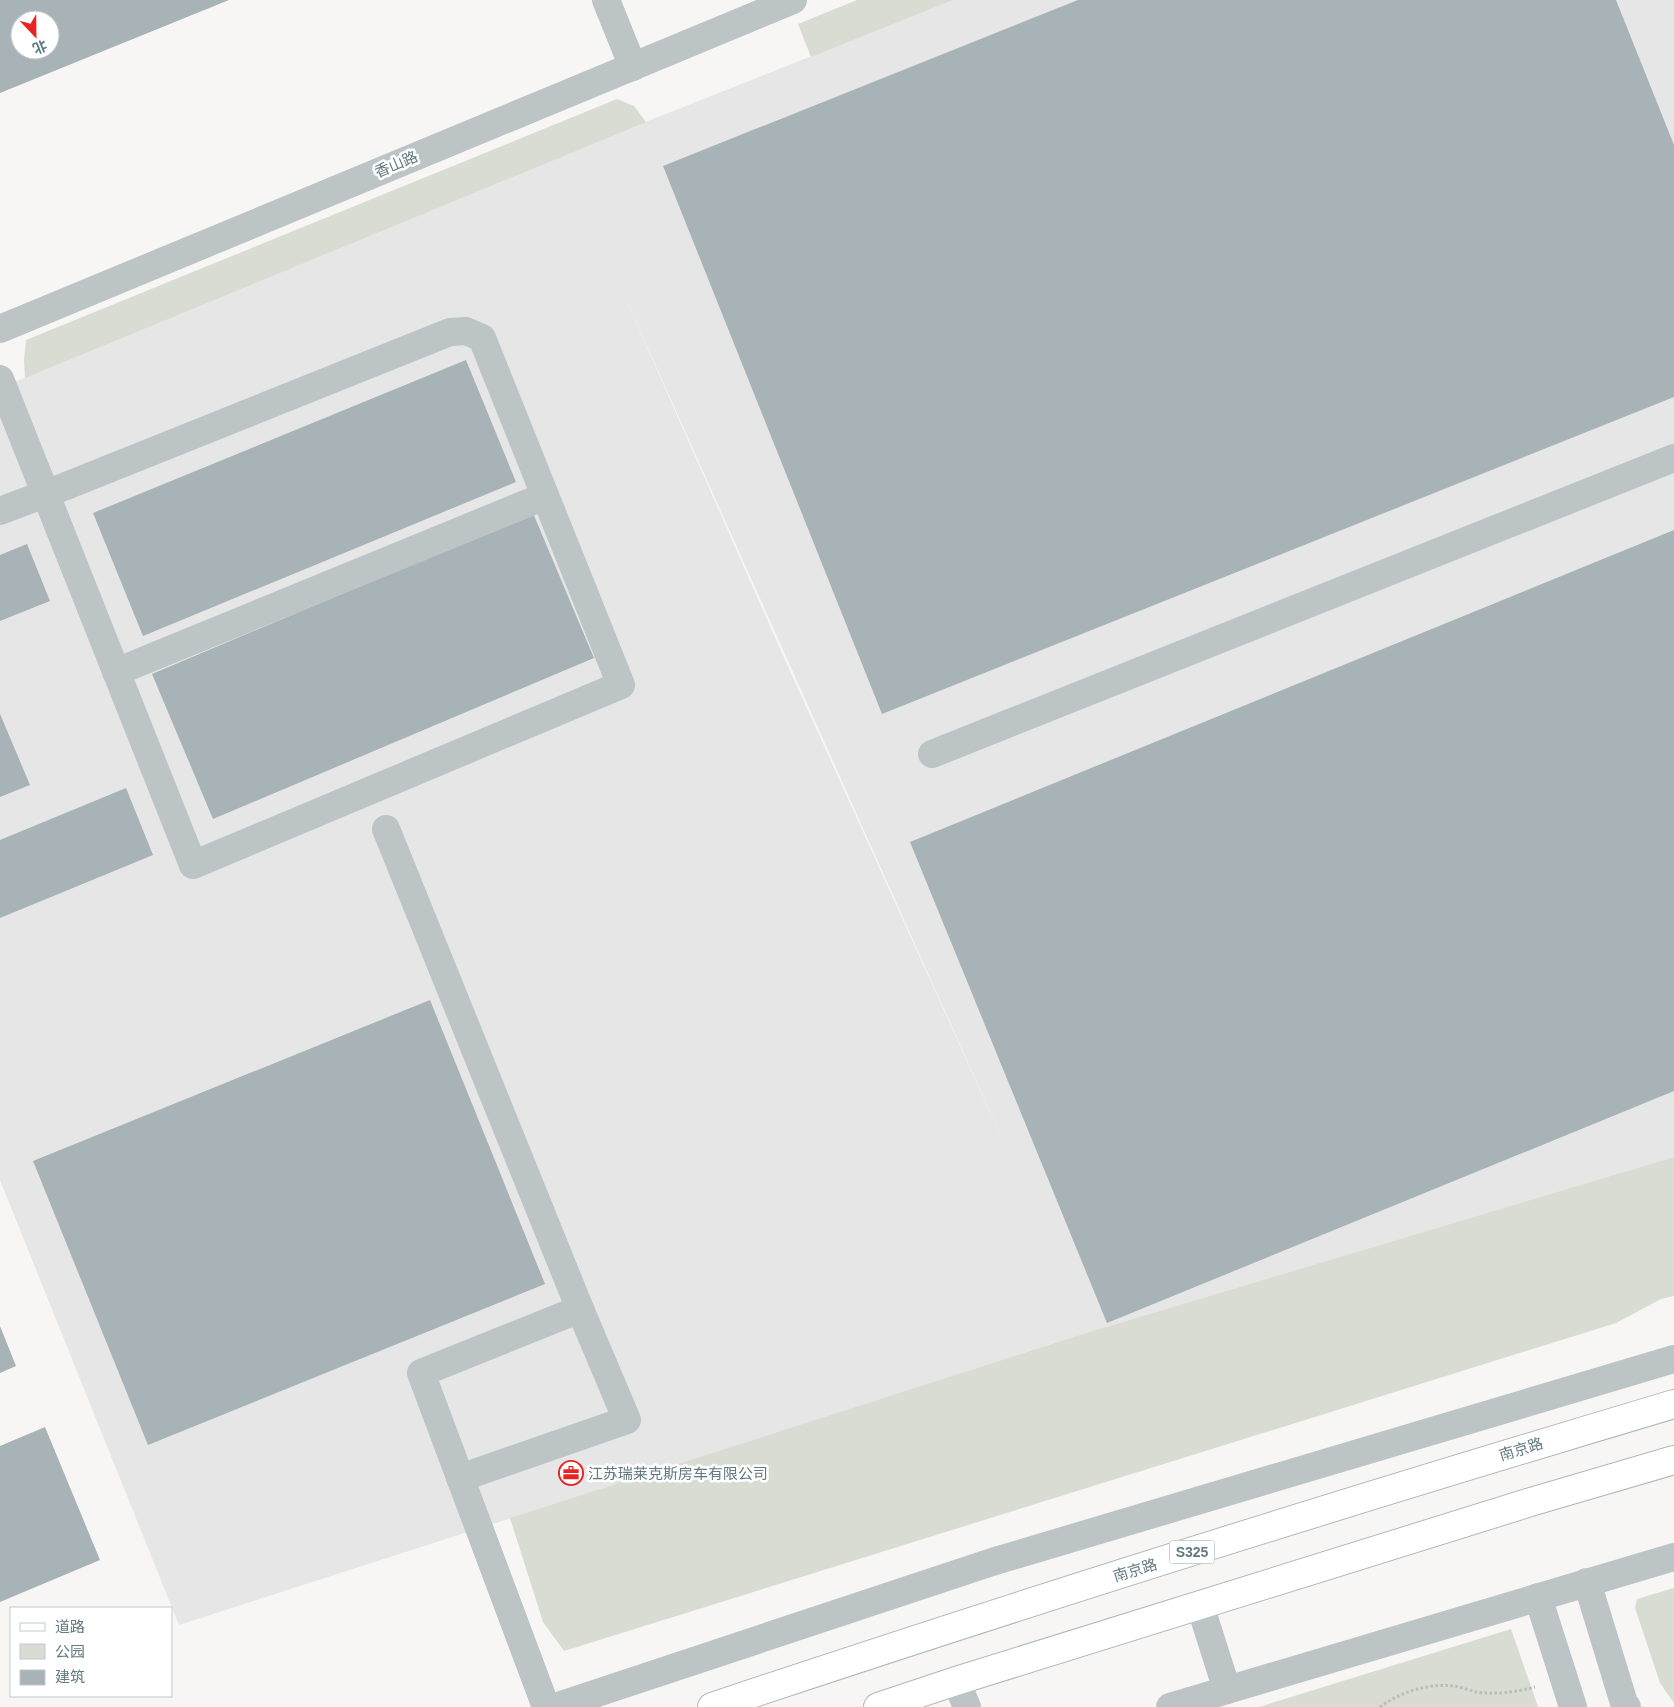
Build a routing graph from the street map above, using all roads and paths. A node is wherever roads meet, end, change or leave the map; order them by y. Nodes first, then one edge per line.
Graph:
1 (606, 0) edge
2 (793, 0) edge
3 (632, 66) junction
4 (0, 329) edge
5 (0, 379) edge
6 (1674, 458) edge
7 (45, 492) junction
8 (545, 496) junction
9 (0, 511) edge
10 (116, 672) junction
11 (932, 754) dead end
12 (386, 829) dead end
13 (580, 1308) junction
14 (1674, 1359) edge
15 (1674, 1404) edge
16 (1674, 1460) edge
17 (460, 1478) junction
18 (1674, 1557) edge
19 (1587, 1582) junction
20 (1538, 1597) junction
21 (1200, 1605) junction
22 (1564, 1680) junction
23 (956, 1681) junction
24 (1227, 1690) junction
25 (546, 1707) edge
26 (555, 1707) edge
27 (712, 1707) edge
28 (878, 1707) edge
29 (967, 1707) edge
30 (1170, 1707) edge
31 (1380, 1707) edge
32 (1573, 1707) edge
33 (1627, 1707) edge

1 - 3 street
2 - 3 street, 香山路
3 - 4 street, 香山路
5 - 7 street
6 - 11 street
7 - 8 street
7 - 9 street
7 - 10 street
8 - 10 street
8 - 10 street
12 - 13 street
13 - 17 street
13 - 17 street
14 - 26 street
15 - 27 main road, 南京路 / S325
16 - 21 main road
17 - 25 street
18 - 19 street
19 - 20 street
19 - 33 street
20 - 22 street
20 - 24 street
21 - 23 main road
21 - 24 street
22 - 31 path
22 - 32 street
23 - 28 main road
23 - 29 street
24 - 30 street

